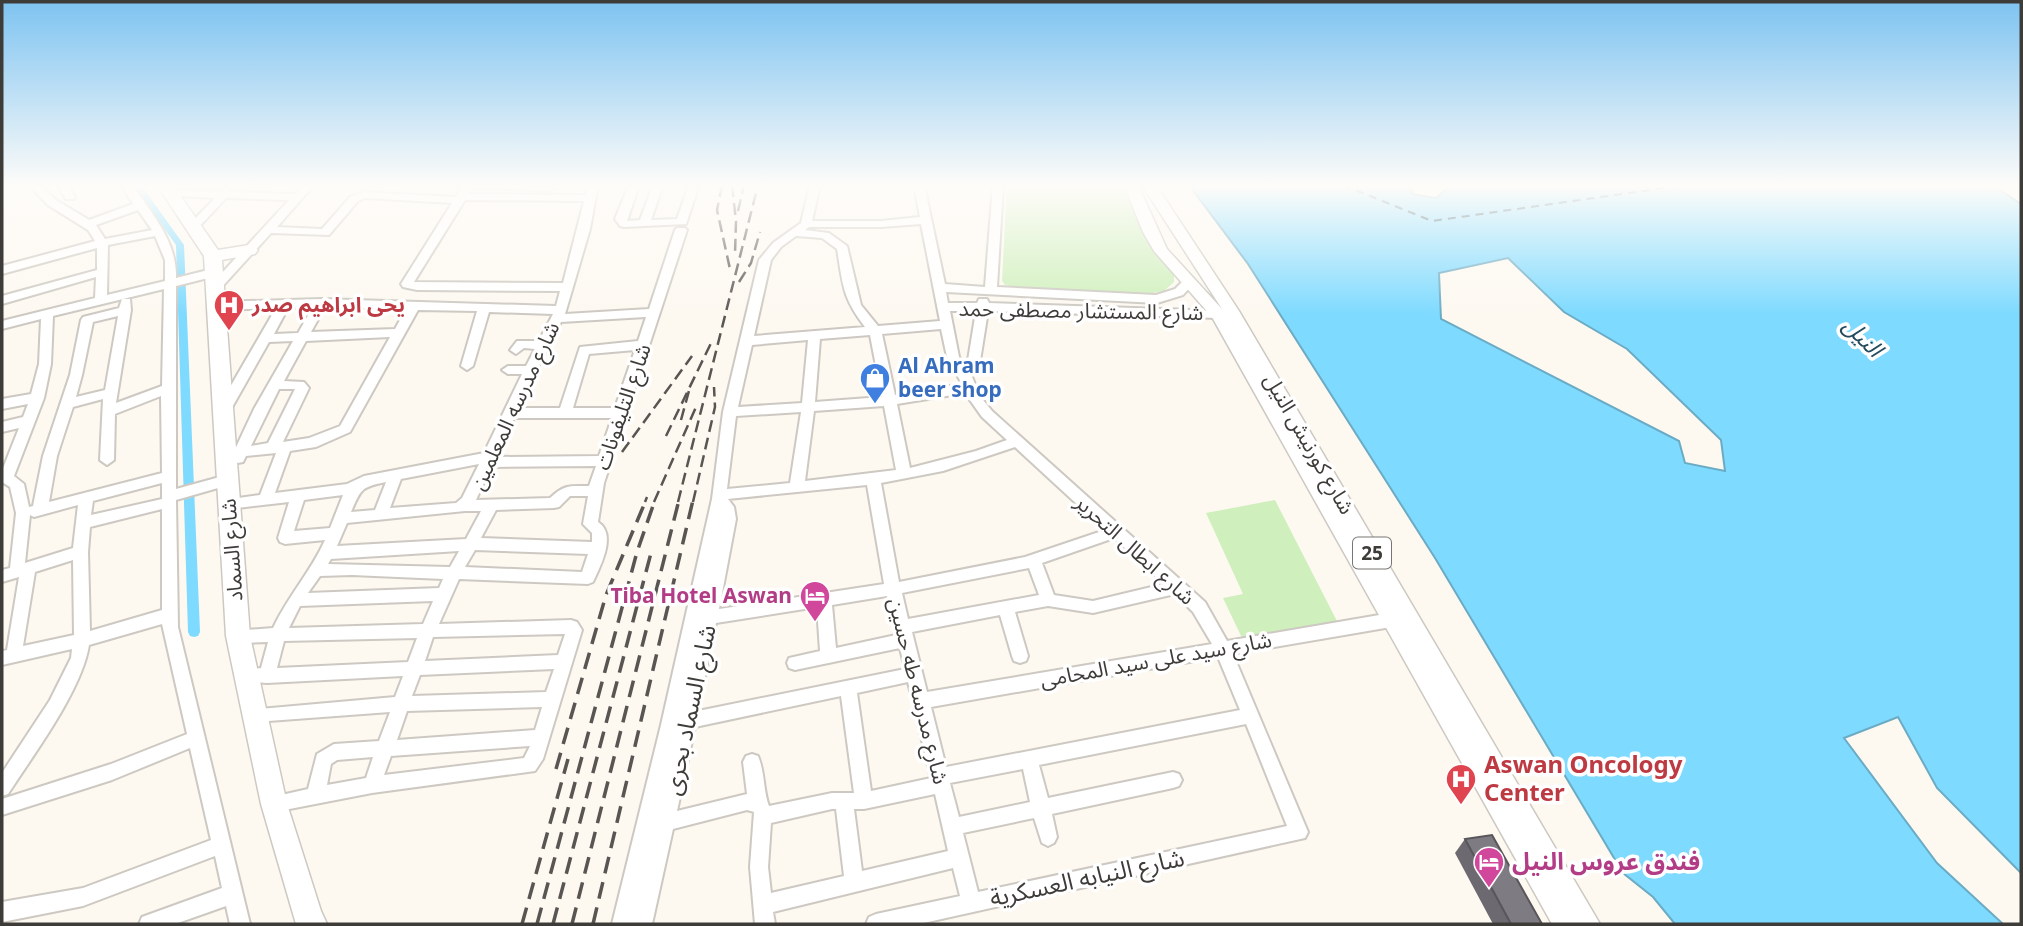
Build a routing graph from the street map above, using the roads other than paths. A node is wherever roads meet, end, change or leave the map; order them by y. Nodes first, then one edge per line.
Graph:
1 (93, 228) edge
2 (155, 228) edge
3 (193, 228) edge
4 (328, 228) edge
5 (442, 228) edge
6 (583, 228) edge
7 (801, 228) joint
8 (927, 228) edge
9 (993, 228) edge
10 (1149, 228) edge
11 (1177, 228) edge
12 (269, 230) joint
13 (681, 230) dead end
14 (158, 232) junction
15 (1182, 236) junction
16 (1156, 242) junction
17 (102, 243) junction
18 (249, 250) junction
19 (2, 270) edge
20 (102, 272) junction
21 (212, 279) junction
22 (176, 281) junction
23 (1189, 282) junction
24 (569, 286) junction
25 (940, 288) junction
26 (987, 290) junction
27 (127, 293) junction
28 (2, 300) edge
29 (101, 300) junction
30 (285, 303) junction
31 (321, 303) junction
32 (414, 306) junction
33 (943, 307) junction
34 (484, 309) junction
35 (982, 309) junction
36 (125, 310) junction
37 (655, 313) junction
38 (47, 314) junction
39 (559, 314) junction
40 (1218, 314) junction
41 (2, 325) edge
42 (946, 325) junction
43 (876, 332) junction
44 (397, 333) junction
45 (302, 335) junction
46 (265, 338) junction
47 (814, 338) junction
48 (747, 341) junction
49 (543, 345) junction
50 (644, 345) junction
51 (516, 350) dead end
52 (467, 366) dead end
53 (966, 381) junction
54 (275, 385) junction
55 (168, 389) junction
56 (111, 393) junction
57 (37, 398) junction
58 (890, 400) junction
59 (68, 403) junction
60 (2, 404) edge
61 (225, 408) junction
62 (808, 408) junction
63 (108, 411) junction
64 (730, 412) junction
65 (565, 413) junction
66 (622, 413) junction
67 (509, 414) junction
68 (27, 421) junction
69 (2, 427) edge
70 (1014, 442) junction
71 (279, 447) junction
72 (241, 452) junction
73 (107, 460) dead end
74 (487, 460) junction
75 (605, 461) junction
76 (396, 474) junction
77 (904, 474) junction
78 (170, 476) junction
79 (873, 477) junction
80 (797, 486) junction
81 (354, 487) junction
82 (223, 488) junction
83 (596, 491) junction
84 (298, 496) junction
85 (173, 497) junction
86 (719, 497) junction
87 (86, 498) junction
88 (265, 500) junction
89 (492, 505) junction
90 (464, 506) junction
91 (40, 509) junction
92 (23, 513) junction
93 (380, 515) junction
94 (82, 523) junction
95 (339, 525) junction
96 (1116, 532) junction
97 (472, 544) junction
98 (598, 548) junction
99 (80, 552) junction
100 (327, 553) junction
101 (1034, 561) junction
102 (318, 570) junction
103 (16, 572) edge
104 (454, 574) junction
105 (1178, 587) junction
106 (893, 589) junction
107 (445, 594) junction
108 (296, 600) junction
109 (824, 600) junction
110 (1048, 600) junction
111 (1006, 607) junction
112 (169, 615) junction
113 (710, 617) junction
114 (1391, 620) junction
115 (428, 629) junction
116 (904, 633) junction
117 (278, 635) junction
118 (238, 636) junction
119 (82, 640) junction
120 (1223, 649) junction
121 (8, 656) edge
122 (829, 656) junction
123 (1020, 656) dead end
124 (564, 662) junction
125 (795, 663) dead end
126 (414, 667) junction
127 (914, 674) junction
128 (257, 676) junction
129 (848, 688) junction
130 (553, 699) junction
131 (920, 701) junction
132 (401, 704) junction
133 (255, 716) junction
134 (1249, 716) junction
135 (688, 721) junction
136 (670, 725) junction
137 (541, 737) junction
138 (196, 738) junction
139 (386, 747) junction
140 (1029, 760) junction
141 (752, 762) dead end
142 (1173, 780) dead end
143 (940, 781) junction
144 (372, 785) junction
145 (2, 788) edge
146 (316, 795) junction
147 (844, 801) junction
148 (864, 802) junction
149 (274, 804) junction
150 (2, 807) edge
151 (1041, 808) junction
152 (760, 809) junction
153 (664, 822) junction
154 (645, 827) junction
155 (952, 827) junction
156 (1299, 832) joint
157 (1048, 837) dead end
158 (221, 845) junction
159 (959, 857) junction
160 (854, 883) junction
161 (233, 894) junction
162 (971, 904) junction
163 (2, 912) edge
164 (764, 915) edge
165 (159, 922) edge
166 (310, 923) edge
167 (240, 924) edge
168 (622, 924) edge
169 (642, 924) edge
170 (876, 924) edge
171 (1565, 924) edge
172 (1588, 924) edge

1 - 17 street
2 - 14 street
3 - 21 highway, شارع السماد
4 - 12 street
5 - 24 street
6 - 24 street, شارع مدرسه المعلمين
7 - 43 street
7 - 48 street, شارع السماد بحرى
8 - 25 street, شارع ابطال التحرير
9 - 26 street
10 - 16 main road, شارع كورنيش النيل / 25
11 - 15 main road, شارع كورنيش النيل / 25
12 - 18 street
13 - 37 street, شارع التليفونات
14 - 17 street
14 - 22 street
15 - 16 main road
15 - 172 main road, شارع كورنيش النيل / 25
16 - 23 main road, شارع كورنيش النيل / 25
17 - 19 street
17 - 20 street
18 - 21 highway
18 - 21 street
20 - 28 street
20 - 29 street
21 - 22 street
21 - 30 street
21 - 61 highway, شارع السماد
22 - 27 street
22 - 55 street
23 - 26 street, شارع المستشار مصطفى حمد
23 - 40 main road, شارع كورنيش النيل / 25
24 - 39 street, شارع مدرسه المعلمين
25 - 26 street, شارع المستشار مصطفى حمد
25 - 33 street, شارع ابطال التحرير
26 - 35 street
27 - 29 street
27 - 36 street
29 - 38 street
30 - 31 street
30 - 46 street
31 - 32 street
31 - 45 street
32 - 34 street
32 - 44 street
33 - 35 street, شارع المستشار مصطفى حمد
33 - 42 street, شارع ابطال التحرير
34 - 39 street
34 - 52 street
35 - 40 street, شارع المستشار مصطفى حمد
35 - 53 street
36 - 56 street
36 - 59 street
37 - 39 street
37 - 50 street, شارع التليفونات
38 - 41 street
38 - 57 street
39 - 49 street, شارع مدرسه المعلمين
40 - 114 main road, شارع كورنيش النيل / 25
42 - 43 street
42 - 53 street, شارع ابطال التحرير
43 - 47 street
43 - 58 street
44 - 45 street
44 - 71 street
45 - 46 street
45 - 54 street
46 - 61 street
47 - 48 street
47 - 62 street
48 - 64 street, شارع السماد بحرى
49 - 51 street
49 - 67 street, شارع مدرسه المعلمين
50 - 65 street
50 - 66 street, شارع التليفونات
53 - 58 street
53 - 70 street, شارع ابطال التحرير
54 - 71 street
54 - 72 street
55 - 63 street
55 - 78 street
56 - 59 street
56 - 63 street
57 - 60 street
57 - 68 street
58 - 62 street
58 - 77 street
59 - 91 street
61 - 82 highway, شارع السماد
62 - 64 street
62 - 80 street
63 - 73 street
64 - 86 street, شارع السماد بحرى
65 - 66 street
65 - 67 street
66 - 75 street, شارع التليفونات
67 - 74 street, شارع مدرسه المعلمين
68 - 69 street
68 - 92 street
70 - 77 street
70 - 96 street, شارع ابطال التحرير
71 - 72 street
71 - 88 street
72 - 82 street
74 - 75 street
74 - 76 street
74 - 90 street, شارع مدرسه المعلمين
75 - 83 street, شارع التليفونات
76 - 81 street
76 - 93 street
77 - 79 street
78 - 85 street
78 - 87 street
79 - 80 street
79 - 106 street, شارع مدرسه طه حسين
80 - 86 street
81 - 84 street
81 - 95 street
82 - 85 street
82 - 88 street
82 - 118 highway, شارع السماد
83 - 89 street
83 - 98 street, شارع التليفونات
84 - 88 street
84 - 95 street, شارع مدرسه المعلمين
85 - 94 street
85 - 112 street
86 - 113 street, شارع السماد بحرى
86 - 136 street, شارع السماد بحرى
87 - 91 street
87 - 94 street
89 - 90 street
89 - 97 street
90 - 93 street, شارع مدرسه المعلمين
91 - 92 street
92 - 103 street
93 - 95 street, شارع مدرسه المعلمين
94 - 99 street
95 - 100 street
96 - 101 street
96 - 105 street, شارع ابطال التحرير
97 - 98 street
97 - 100 street
97 - 104 street
98 - 104 street
99 - 103 street
99 - 119 street
100 - 102 street
101 - 106 street
101 - 110 street
102 - 104 street
102 - 108 street
103 - 121 street
104 - 107 street
105 - 110 street
105 - 120 street, شارع ابطال التحرير
106 - 109 street
106 - 116 street, شارع مدرسه طه حسين
107 - 108 street
107 - 115 street
108 - 117 street
109 - 113 street
109 - 122 street
110 - 111 street
111 - 116 street
111 - 123 street
112 - 119 street
112 - 138 street
113 - 135 street, شارع السماد بحرى
114 - 120 street, شارع سيد على سيد المحامى
114 - 171 main road, شارع كورنيش النيل / 25
115 - 117 street
115 - 124 street
115 - 126 street
116 - 122 street
116 - 127 street, شارع مدرسه طه حسين
117 - 118 street
117 - 128 street
118 - 128 highway, شارع السماد
119 - 121 street
119 - 145 street
120 - 131 street, شارع سيد على سيد المحامى
120 - 134 street, شارع ابطال التحرير
122 - 125 street
124 - 126 street
124 - 130 street
126 - 128 street
126 - 132 street
127 - 129 street
127 - 131 street, شارع مدرسه طه حسين
128 - 133 highway, شارع السماد
129 - 135 street
129 - 148 street
130 - 132 street
130 - 137 street
131 - 143 street, شارع مدرسه طه حسين
132 - 133 street
132 - 139 street
133 - 149 highway, شارع السماد
134 - 140 street
134 - 156 street, شارع ابطال التحرير
135 - 136 street
135 - 153 street, شارع السماد بحرى
136 - 154 street, شارع السماد بحرى
137 - 139 street
137 - 144 street
138 - 150 street
138 - 158 street
139 - 144 street
139 - 146 street
140 - 143 street
140 - 151 street
141 - 152 street
142 - 151 street
143 - 148 street
143 - 155 street, شارع مدرسه طه حسين
144 - 146 street
146 - 149 street
147 - 148 street
147 - 152 street
147 - 160 street
149 - 166 highway, شارع السماد
151 - 155 street
151 - 157 street
152 - 153 street
152 - 164 street
153 - 154 street
153 - 169 street, شارع السماد بحرى
154 - 168 street, شارع السماد بحرى
155 - 159 street, شارع مدرسه طه حسين
156 - 162 street, شارع النيابه العسكرية
158 - 161 street
158 - 163 street
159 - 160 street
159 - 162 street, شارع مدرسه طه حسين
160 - 164 street
161 - 165 street
161 - 167 street
162 - 170 street, شارع النيابه العسكرية

